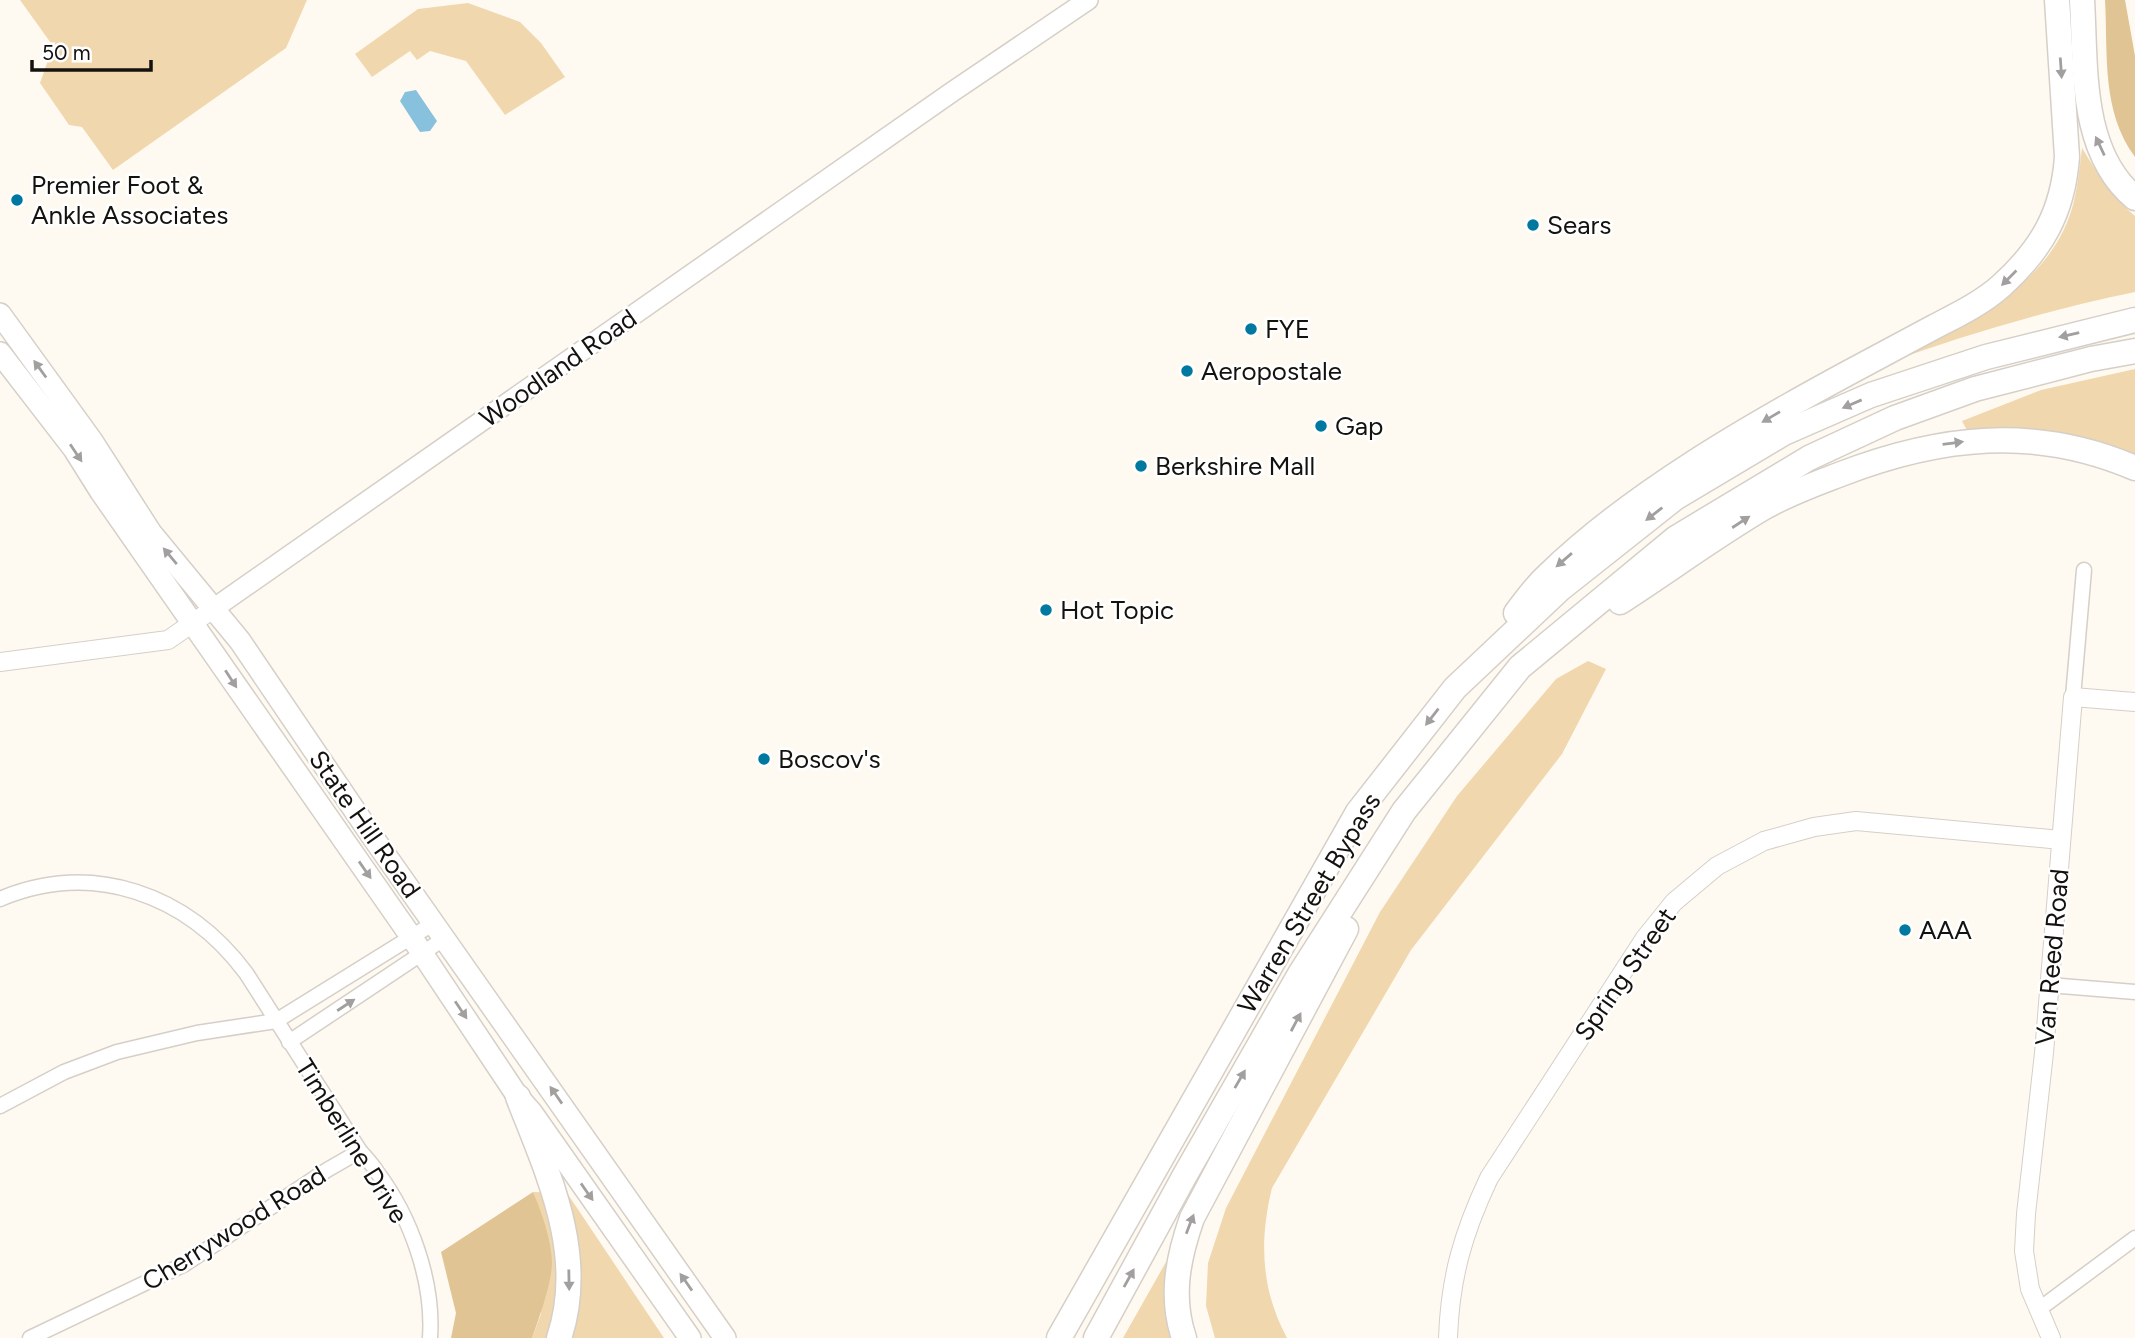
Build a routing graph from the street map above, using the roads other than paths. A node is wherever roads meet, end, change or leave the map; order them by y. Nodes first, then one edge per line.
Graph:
1 (1088, 0) edge
2 (2057, 0) edge
3 (2082, 0) edge
4 (2135, 198) edge
5 (2135, 320) edge
6 (3, 324) edge
7 (2135, 351) edge
8 (0, 353) edge
9 (2135, 467) edge
10 (2084, 570) dead end
11 (214, 609) junction
12 (194, 622) junction
13 (0, 662) edge
14 (1520, 667) junction
15 (1455, 688) junction
16 (2073, 697) junction
17 (2135, 702) edge
18 (1404, 811) junction
19 (2061, 840) junction
20 (0, 899) edge
21 (440, 930) junction
22 (418, 946) junction
23 (2049, 985) junction
24 (2135, 992) edge
25 (278, 1025) junction
26 (289, 1042) junction
27 (518, 1097) junction
28 (0, 1106) edge
29 (360, 1151) junction
30 (2135, 1238) edge
31 (2038, 1310) junction
32 (30, 1338) edge
33 (430, 1338) edge
34 (559, 1338) edge
35 (690, 1338) edge
36 (725, 1338) edge
37 (1059, 1338) edge
38 (1097, 1338) edge
39 (1184, 1338) edge
40 (1448, 1338) edge
41 (2051, 1338) edge

1 - 11 main road, Woodland Road
2 -> 15 highway
4 -> 3 highway
5 -> 15 highway, Warren Street Bypass
11 -> 6 main road, State Hill Road
7 - 14 highway, Warren Street Bypass
8 -> 12 main road, State Hill Road
14 -> 9 highway
10 - 16 street, Van Reed Road
11 - 12 street, Woodland Road
11 - 21 main road, State Hill Road
12 - 13 street, Woodland Road
12 -> 22 main road, State Hill Road
14 - 18 highway, Warren Street Bypass
15 -> 37 highway, Warren Street Bypass
16 - 17 street
16 - 19 street, Van Reed Road
38 -> 18 highway, Warren Street Bypass
39 -> 18 highway
19 - 23 street, Van Reed Road
19 - 40 street, Spring Street
20 - 25 street, Timberline Drive
21 - 22 street
36 -> 21 main road, State Hill Road
22 - 25 street
26 -> 22 street
22 -> 27 main road, State Hill Road
23 - 24 street
23 - 31 street, Van Reed Road
25 - 26 street, Timberline Drive
25 - 28 street
26 - 29 street, Timberline Drive
27 -> 34 highway
27 -> 35 main road, State Hill Road
29 - 32 street, Cherrywood Road
29 - 33 street, Timberline Drive
30 - 31 street
31 - 41 street, Van Reed Road

